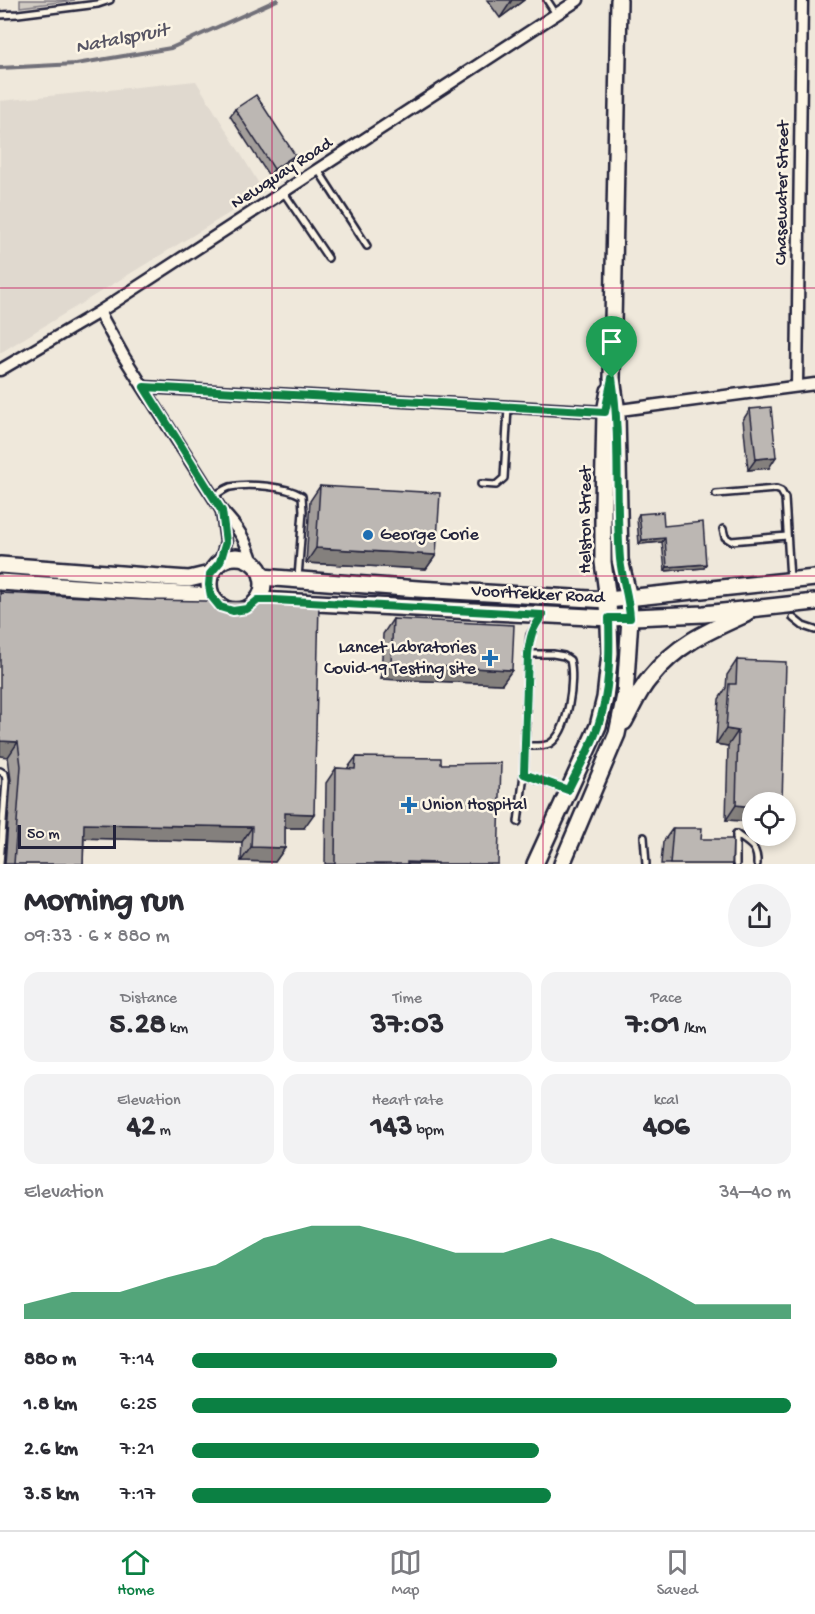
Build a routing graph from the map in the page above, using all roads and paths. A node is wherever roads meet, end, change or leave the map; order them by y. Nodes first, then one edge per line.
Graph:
1 (110, 0) edge
2 (547, 0) edge
3 (578, 0) edge
4 (620, 0) edge
5 (802, 0) edge
6 (556, 14) junction
7 (0, 15) edge
8 (318, 171) junction
9 (284, 193) junction
10 (367, 246) dead end
11 (328, 258) dead end
12 (99, 312) junction
13 (0, 370) edge
14 (815, 384) edge
15 (797, 386) junction
16 (144, 387) junction
17 (508, 407) junction
18 (611, 412) junction
19 (481, 484) dead end
20 (716, 494) dead end
21 (213, 497) junction
22 (222, 511) junction
23 (723, 529) dead end
24 (787, 536) junction
25 (220, 562) junction
26 (253, 563) junction
27 (0, 565) edge
28 (210, 574) junction
29 (262, 578) junction
30 (815, 578) edge
31 (298, 580) junction
32 (790, 581) junction
33 (0, 582) edge
34 (211, 596) junction
35 (629, 598) junction
36 (258, 600) junction
37 (608, 600) junction
38 (815, 602) edge
39 (759, 607) junction
40 (543, 615) junction
41 (609, 618) junction
42 (630, 618) junction
43 (793, 618) dead end
44 (815, 630) edge
45 (528, 654) junction
46 (617, 734) junction
47 (525, 746) junction
48 (0, 771) edge
49 (524, 774) junction
50 (568, 790) junction
51 (518, 822) dead end
52 (645, 837) dead end
53 (646, 862) edge
54 (0, 864) edge
55 (535, 864) edge
56 (562, 864) edge
57 (736, 864) edge
58 (757, 864) edge

1 - 7 lane
2 - 6 lane
3 - 6 street, Newquay Road
4 - 18 main road, Helston Street
5 - 15 street, Chasewater Street
6 - 8 street, Newquay Road
8 - 9 street, Newquay Road
8 - 10 lane
9 - 11 lane
9 - 12 street, Newquay Road
12 - 13 street, Newquay Road
12 - 16 street
14 - 15 street
15 - 18 street
16 - 17 street
16 - 21 street
17 - 18 street
17 - 19 lane
18 - 35 main road, Helston Street
18 - 37 main road, Helston Street
20 - 24 lane
21 - 22 street
21 - 31 lane
22 - 25 street
22 - 26 street
23 - 24 lane
24 - 32 lane
25 - 26 main road
25 - 28 main road
26 - 29 main road
27 - 28 main road
28 - 34 main road
29 - 31 main road, Voortrekker Road
29 - 36 main road
30 - 32 main road, Voortrekker Road
31 - 37 main road, Voortrekker Road
32 - 35 main road, Voortrekker Road
33 - 34 main road, Voortrekker Road
34 - 36 main road, Voortrekker Road
35 - 37 main road, Voortrekker Road
35 - 42 main road, Helston Street
36 - 40 main road, Voortrekker Road
37 - 41 main road, Helston Street
38 - 39 main road, Voortrekker Road
39 - 42 main road, Voortrekker Road
39 - 46 main road
40 - 41 main road, Voortrekker Road
40 - 45 lane
41 - 42 main road, Voortrekker Road
41 - 50 main road, Helston Street
42 - 46 main road, Helston Street
43 - 44 lane
45 - 47 lane
45 - 47 lane
46 - 56 main road, Helston Street
47 - 49 lane
48 - 54 lane
49 - 50 lane
49 - 51 lane
50 - 55 main road, Helston Street
52 - 53 lane
57 - 58 lane

